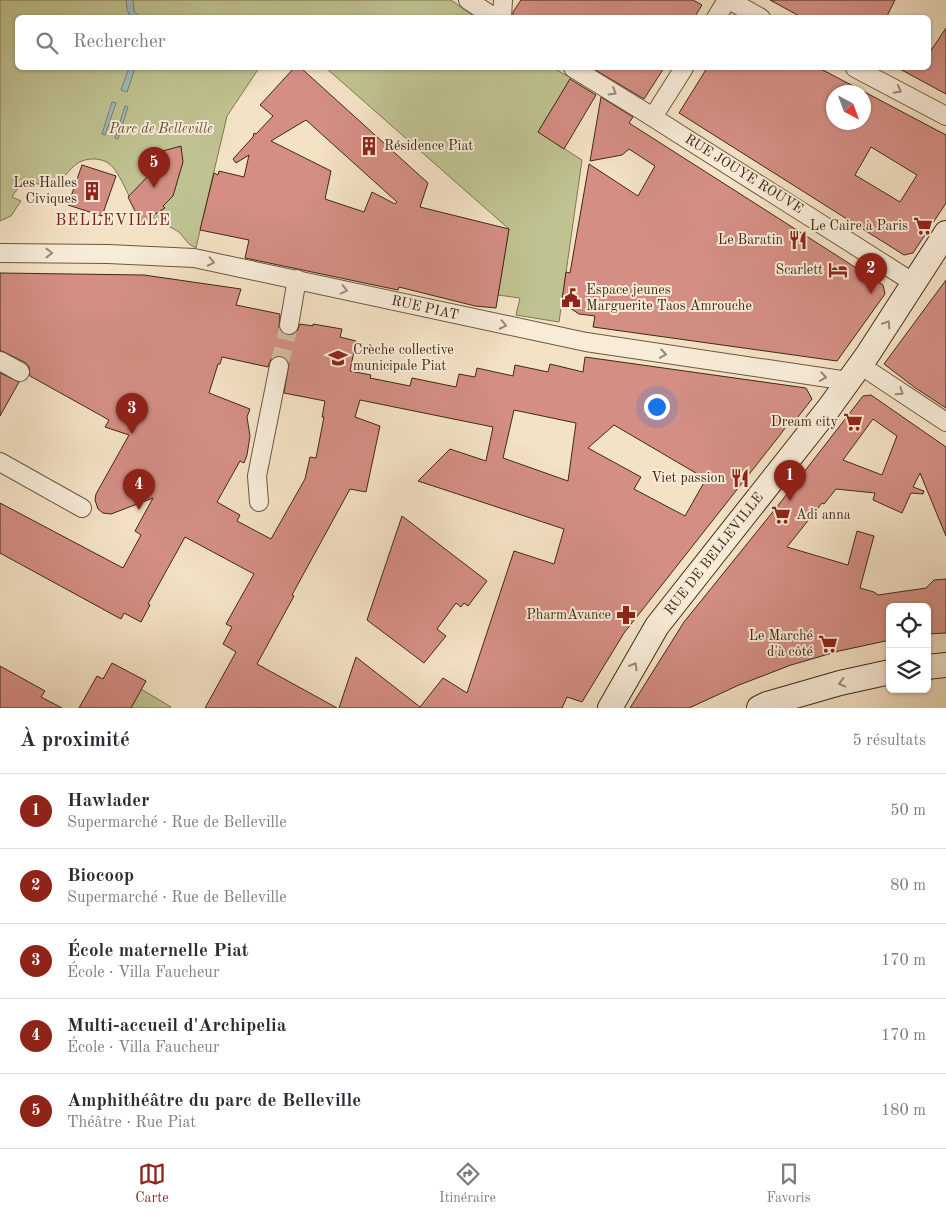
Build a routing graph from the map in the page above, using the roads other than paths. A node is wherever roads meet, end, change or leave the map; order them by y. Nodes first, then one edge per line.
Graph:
1 (468, 0) edge
2 (504, 0) edge
3 (728, 0) edge
4 (491, 15) edge
5 (502, 15) edge
6 (718, 15) edge
7 (756, 15) edge
8 (576, 70) edge
9 (683, 70) edge
10 (859, 70) edge
11 (946, 116) edge
12 (653, 117) junction
13 (946, 233) edge
14 (0, 253) edge
15 (296, 280) junction
16 (914, 283) junction
17 (289, 325) tunnel mouth
18 (0, 361) edge
19 (279, 366) tunnel mouth
20 (20, 372) dead end
21 (854, 373) junction
22 (946, 422) edge
23 (0, 462) edge
24 (259, 502) dead end
25 (82, 508) dead end
26 (946, 665) edge
27 (931, 667) edge
28 (886, 673) edge
29 (610, 708) edge
30 (760, 708) edge

1 - 4 street
2 - 5 street
3 - 6 street
3 - 7 street
8 -> 12 street, RUE JOUYE ROUVE
9 - 12 street
10 -> 11 street
12 - 16 street, RUE JOUYE ROUVE
13 - 16 street, RUE DE BELLEVILLE
14 -> 15 street, RUE PIAT
15 - 17 street
15 -> 21 street, RUE PIAT
21 -> 16 street, RUE DE BELLEVILLE
18 - 20 street
19 - 24 street
21 -> 22 street
29 -> 21 street, RUE DE BELLEVILLE
23 - 25 street
26 - 27 street
28 -> 30 street

